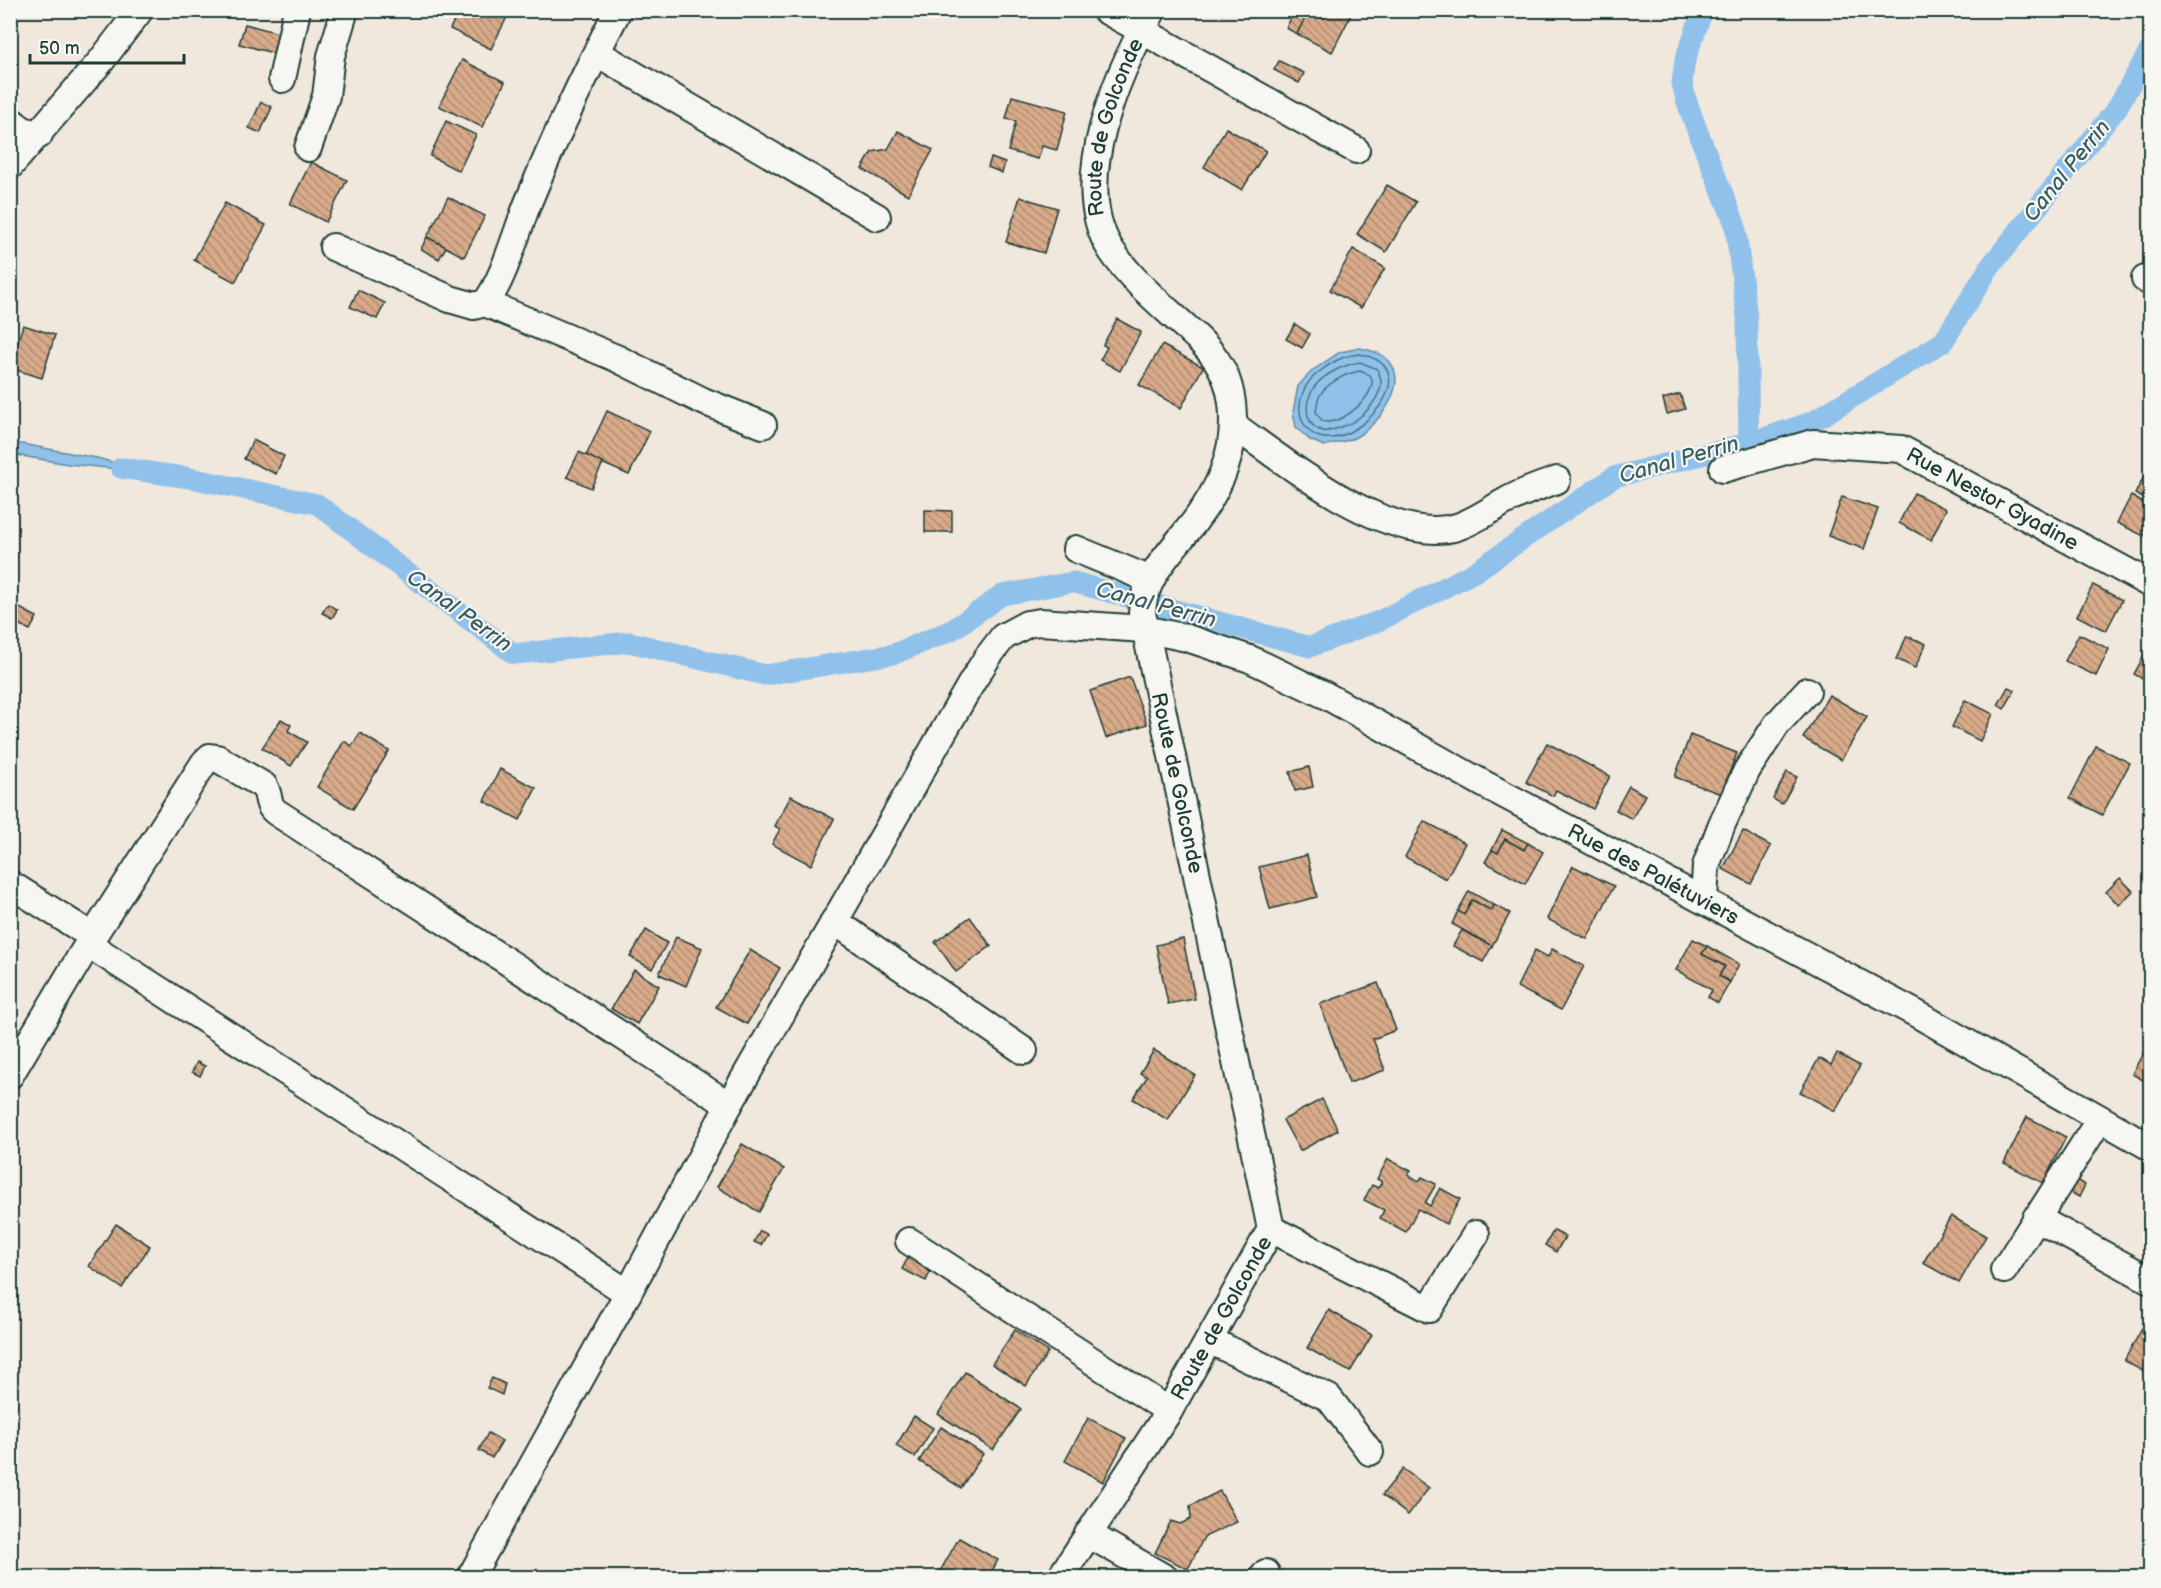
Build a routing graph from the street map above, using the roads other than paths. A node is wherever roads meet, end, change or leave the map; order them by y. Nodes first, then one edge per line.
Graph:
1 (140, 10) edge
2 (297, 10) edge
3 (345, 10) edge
4 (618, 10) edge
5 (1105, 10) edge
6 (1148, 20) edge
7 (597, 52) junction
8 (282, 79) dead end
9 (10, 120) edge
10 (39, 135) junction
11 (308, 148) dead end
12 (1356, 150) dead end
13 (10, 166) edge
14 (877, 217) dead end
15 (333, 247) dead end
16 (484, 303) junction
17 (763, 425) dead end
18 (1233, 425) junction
19 (1723, 470) dead end
20 (1557, 480) dead end
21 (1076, 549) dead end
22 (1150, 580) junction
23 (2151, 584) edge
24 (1144, 629) junction
25 (1807, 691) dead end
26 (10, 884) edge
27 (1704, 900) junction
28 (834, 921) junction
29 (90, 940) junction
30 (1024, 1051) dead end
31 (10, 1075) edge
32 (729, 1105) junction
33 (2100, 1119) junction
34 (2151, 1148) edge
35 (2036, 1218) junction
36 (1271, 1229) junction
37 (1476, 1234) dead end
38 (909, 1241) dead end
39 (2004, 1270) dead end
40 (2150, 1280) edge
41 (628, 1293) junction
42 (1209, 1340) junction
43 (1169, 1411) junction
44 (1370, 1452) dead end
45 (1088, 1534) junction
46 (470, 1578) edge
47 (1060, 1578) edge
48 (1165, 1578) edge

1 - 10 street
2 - 8 street
3 - 11 street
4 - 7 street
5 - 6 street
6 - 12 street
6 - 18 street, Route de Golconde
7 - 14 street
7 - 16 street
9 - 10 street
10 - 13 street
15 - 16 street
16 - 17 street
18 - 20 street
18 - 22 street, Route de Golconde
19 - 23 street, Rue Nestor Gyadine
21 - 22 street
22 - 24 street, Route de Golconde
24 - 27 street, Rue des Palétuviers
24 - 28 street, Rue des Palétuviers
24 - 36 street, Route de Golconde
25 - 27 street
26 - 29 street
27 - 33 street, Rue des Palétuviers
28 - 30 street
28 - 32 street, Rue des Palétuviers
29 - 31 street
29 - 32 street
29 - 41 street
32 - 41 street, Rue des Palétuviers
33 - 34 street, Rue des Palétuviers
33 - 35 street
35 - 39 street
35 - 40 street
36 - 37 street
36 - 42 street, Route de Golconde
38 - 43 street
41 - 46 street, Rue des Palétuviers
42 - 43 street, Route de Golconde
42 - 44 street
43 - 45 street, Route de Golconde
45 - 47 street, Route de Golconde
45 - 48 street

